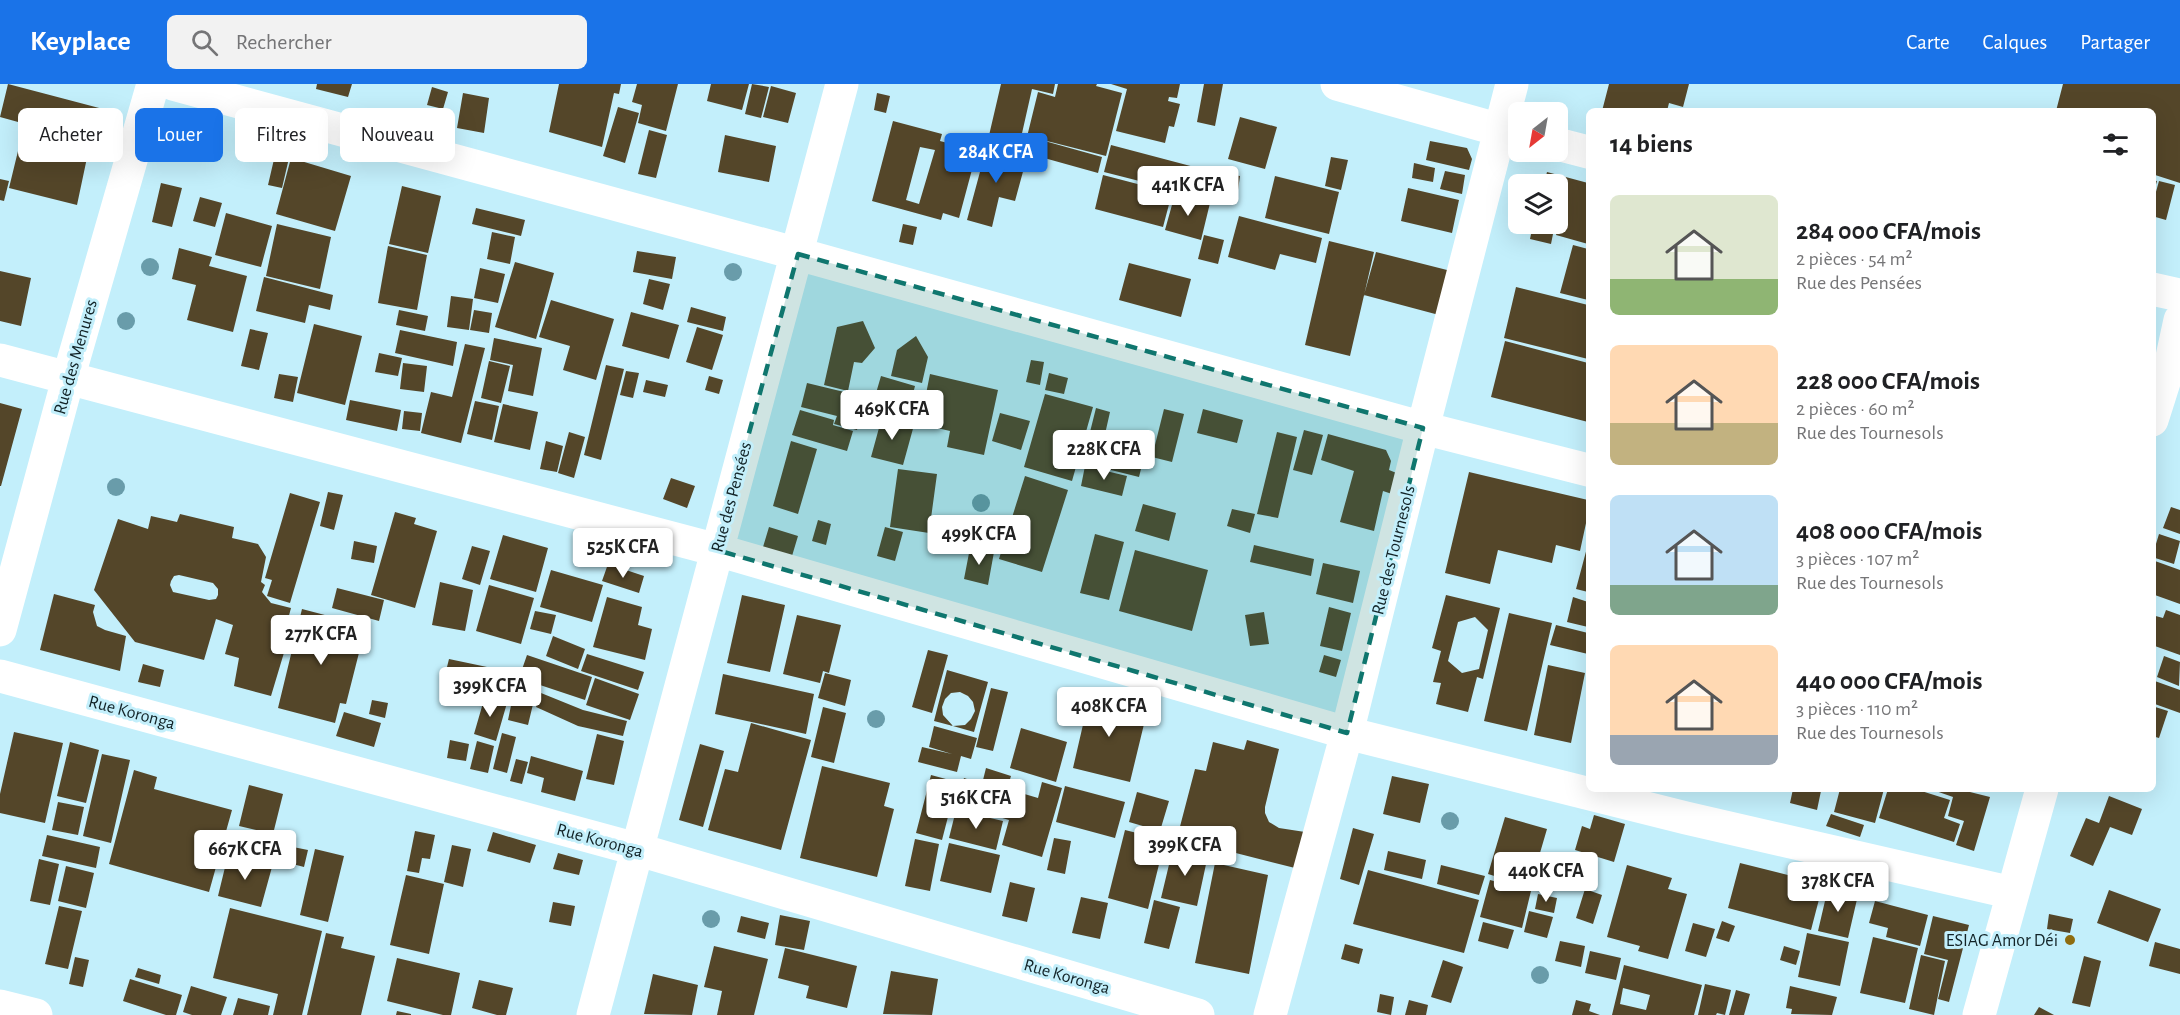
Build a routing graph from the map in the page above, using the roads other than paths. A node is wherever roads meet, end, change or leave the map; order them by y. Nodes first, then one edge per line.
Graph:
1 (153, 84) edge
2 (173, 84) edge
3 (842, 84) edge
4 (1337, 84) edge
5 (1512, 84) edge
6 (1511, 102) edge
7 (1508, 132) edge
8 (1508, 135) edge
9 (1568, 147) edge
10 (1586, 151) edge
11 (798, 254) junction
12 (2156, 290) edge
13 (2180, 295) edge
14 (2180, 320) edge
15 (2176, 359) edge
16 (0, 360) edge
17 (68, 379) junction
18 (2156, 410) edge
19 (1423, 428) junction
20 (1586, 469) edge
21 (717, 550) junction
22 (0, 630) edge
23 (0, 676) edge
24 (1347, 733) junction
25 (2041, 792) edge
26 (636, 849) junction
27 (2013, 893) junction
28 (0, 1006) edge
29 (36, 1015) edge
30 (593, 1015) edge
31 (1198, 1015) edge
32 (1270, 1015) edge
33 (1979, 1015) edge

1 - 17 street, Rue des Menures
2 - 11 street
3 - 11 street, Rue des Pensées
4 - 7 street
5 - 6 street, Rue des Tournesols
8 - 19 street, Rue des Tournesols
9 - 10 street
11 - 19 street
11 - 21 street, Rue des Pensées
12 - 13 street
14 - 15 street
15 - 18 street
16 - 17 street
17 - 21 street
17 - 22 street, Rue des Menures
19 - 20 street
19 - 24 street, Rue des Tournesols
21 - 24 street
21 - 26 street, Rue des Pensées
23 - 26 street, Rue Koronga
24 - 27 street
24 - 32 street, Rue des Tournesols
25 - 27 street
26 - 30 street, Rue des Pensées
26 - 31 street, Rue Koronga
27 - 33 street
28 - 29 street

